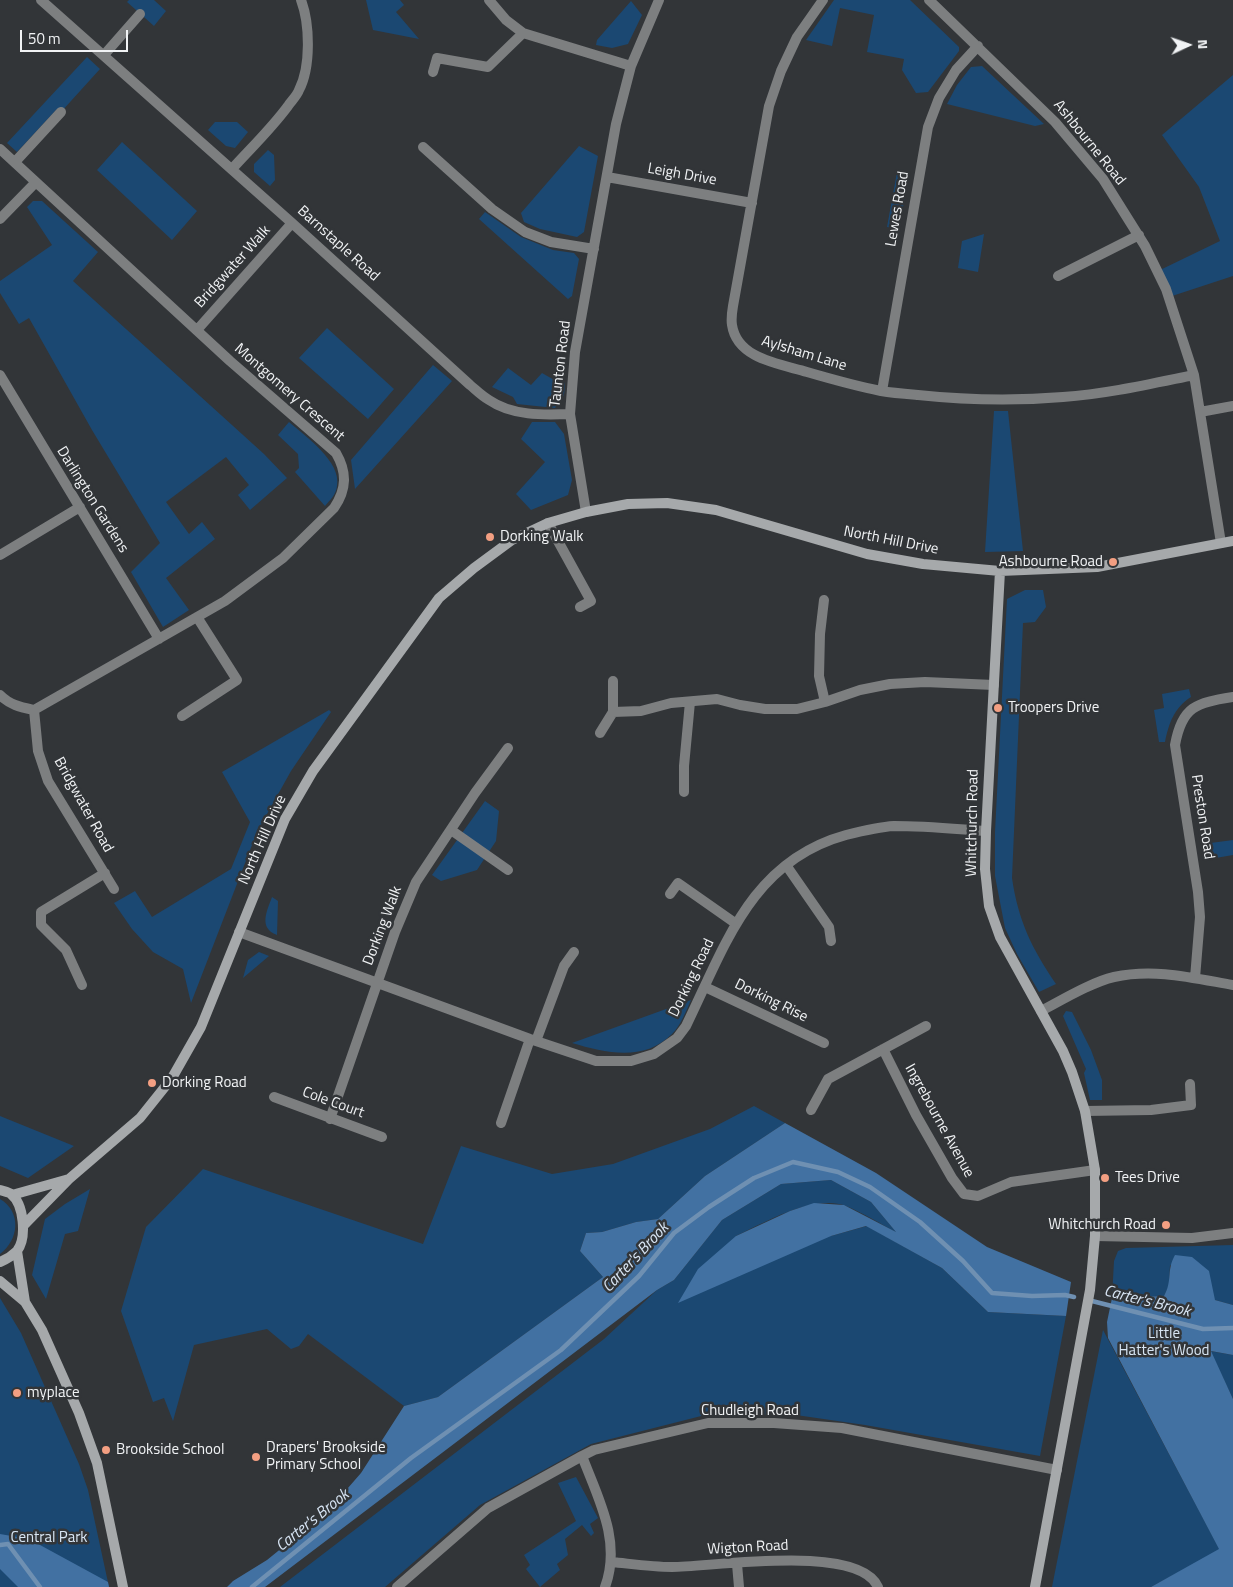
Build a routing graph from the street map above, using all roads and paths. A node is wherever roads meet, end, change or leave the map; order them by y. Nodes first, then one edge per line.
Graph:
1 (41, 0) edge
2 (301, 0) edge
3 (489, 0) edge
4 (659, 0) edge
5 (823, 0) edge
6 (929, 0) edge
7 (140, 14) dead end
8 (523, 33) junction
9 (978, 46) junction
10 (104, 55) junction
11 (631, 66) junction
12 (433, 72) dead end
13 (61, 112) dead end
14 (423, 147) dead end
15 (0, 149) edge
16 (15, 162) junction
17 (232, 169) junction
18 (608, 177) junction
19 (36, 182) junction
20 (752, 203) junction
21 (0, 219) edge
22 (292, 223) junction
23 (1139, 235) junction
24 (594, 249) junction
25 (1058, 276) dead end
26 (197, 330) junction
27 (0, 375) edge
28 (1194, 375) junction
29 (882, 391) junction
30 (1233, 406) edge
31 (1200, 412) junction
32 (570, 414) junction
33 (80, 507) junction
34 (586, 512) junction
35 (548, 523) junction
36 (1233, 541) edge
37 (1221, 543) junction
38 (0, 555) edge
39 (1000, 572) junction
40 (824, 600) dead end
41 (580, 607) dead end
42 (197, 617) junction
43 (159, 639) junction
44 (613, 681) dead end
45 (994, 685) junction
46 (0, 695) edge
47 (1233, 697) edge
48 (690, 702) junction
49 (825, 702) junction
50 (34, 710) junction
51 (613, 712) junction
52 (182, 716) dead end
53 (600, 734) dead end
54 (508, 748) dead end
55 (684, 792) dead end
56 (451, 830) junction
57 (986, 831) junction
58 (786, 865) junction
59 (508, 870) dead end
60 (105, 873) junction
61 (114, 888) dead end
62 (670, 894) dead end
63 (735, 923) junction
64 (239, 932) junction
65 (831, 941) dead end
66 (574, 952) dead end
67 (1195, 978) junction
68 (377, 983) junction
69 (82, 985) dead end
70 (1233, 985) edge
71 (705, 986) junction
72 (1041, 1011) junction
73 (926, 1026) dead end
74 (533, 1040) junction
75 (824, 1043) dead end
76 (883, 1048) junction
77 (1190, 1084) dead end
78 (274, 1097) dead end
79 (811, 1110) dead end
80 (1085, 1111) junction
81 (330, 1118) junction
82 (501, 1123) dead end
83 (382, 1136) dead end
84 (1095, 1170) junction
85 (69, 1179) junction
86 (0, 1190) edge
87 (12, 1194) junction
88 (24, 1225) junction
89 (1233, 1233) edge
90 (1095, 1236) junction
91 (17, 1251) junction
92 (0, 1262) edge
93 (0, 1281) edge
94 (25, 1302) junction
95 (582, 1456) junction
96 (1057, 1470) junction
97 (612, 1562) junction
98 (737, 1564) junction
99 (123, 1587) edge
100 (397, 1587) edge
101 (604, 1587) edge
102 (739, 1587) edge
103 (878, 1587) edge
104 (1035, 1587) edge

1 - 10 street, Barnstaple Road
2 - 17 street
3 - 8 street
4 - 11 street, Taunton Road
5 - 20 street, Aylsham Lane
6 - 9 street, Ashbourne Road
7 - 10 street
8 - 11 street
8 - 12 street
9 - 23 street, Ashbourne Road
9 - 29 street, Lewes Road
10 - 17 street, Barnstaple Road
11 - 18 street, Taunton Road
13 - 16 street
14 - 24 street
15 - 16 street, Montgomery Crescent
16 - 19 street, Montgomery Crescent
17 - 22 street, Barnstaple Road
18 - 20 street, Leigh Drive
18 - 24 street, Taunton Road
19 - 21 street
19 - 26 street, Montgomery Crescent
20 - 29 street, Aylsham Lane
22 - 26 street, Bridgwater Walk
22 - 32 street, Barnstaple Road
23 - 25 street
23 - 28 street, Ashbourne Road
24 - 32 street, Taunton Road
26 - 42 street, Montgomery Crescent
27 - 33 street, Darlington Gardens
28 - 29 street, Aylsham Lane
28 - 31 street, Ashbourne Road
30 - 31 street
31 - 37 street, Ashbourne Road
32 - 34 street, Taunton Road
33 - 38 street
33 - 43 street, Darlington Gardens
34 - 35 street, North Hill Drive
34 - 39 street, North Hill Drive
35 - 41 street
35 - 64 street, North Hill Drive
36 - 37 street, North Hill Drive
37 - 39 street, North Hill Drive
39 - 45 street, Whitchurch Road
40 - 49 street
42 - 43 street, Montgomery Crescent
42 - 52 street
43 - 50 street, Montgomery Crescent
44 - 51 street
45 - 49 street
45 - 57 street, Whitchurch Road
46 - 50 street
47 - 67 street, Preston Road
48 - 49 street
48 - 51 street
48 - 55 street
50 - 60 street, Bridgwater Road
51 - 53 street
54 - 56 street, Dorking Walk
56 - 59 street
56 - 68 street, Dorking Walk
57 - 58 street, Dorking Road
57 - 72 street, Whitchurch Road
58 - 63 street, Dorking Road
58 - 65 street
60 - 61 street, Bridgwater Road
60 - 69 street
62 - 63 street
63 - 71 street, Dorking Road
64 - 68 street, Dorking Road
64 - 85 street, North Hill Drive
66 - 74 street
67 - 70 street
67 - 72 street
68 - 74 street, Dorking Road
68 - 81 street
71 - 74 street, Dorking Road
71 - 75 street, Dorking Rise
72 - 80 street, Whitchurch Road
73 - 76 street
74 - 82 street
76 - 79 street
76 - 84 street, Ingrebourne Avenue
77 - 80 street
78 - 81 street, Cole Court
80 - 84 street, Whitchurch Road
81 - 83 street, Cole Court
84 - 90 street, Whitchurch Road
85 - 87 street, North Hill Drive
85 - 88 street, North Hill Drive
86 - 87 street
87 - 88 street
88 - 91 street
89 - 90 street
90 - 96 street, Whitchurch Road
91 - 92 street
91 - 94 street
93 - 94 street
94 - 99 street
95 - 96 street, Chudleigh Road
95 - 97 street
95 - 100 street, Chudleigh Road
96 - 104 street, Whitchurch Road
97 - 98 street, Wigton Road
97 - 101 street
98 - 102 street
98 - 103 street, Wigton Road

